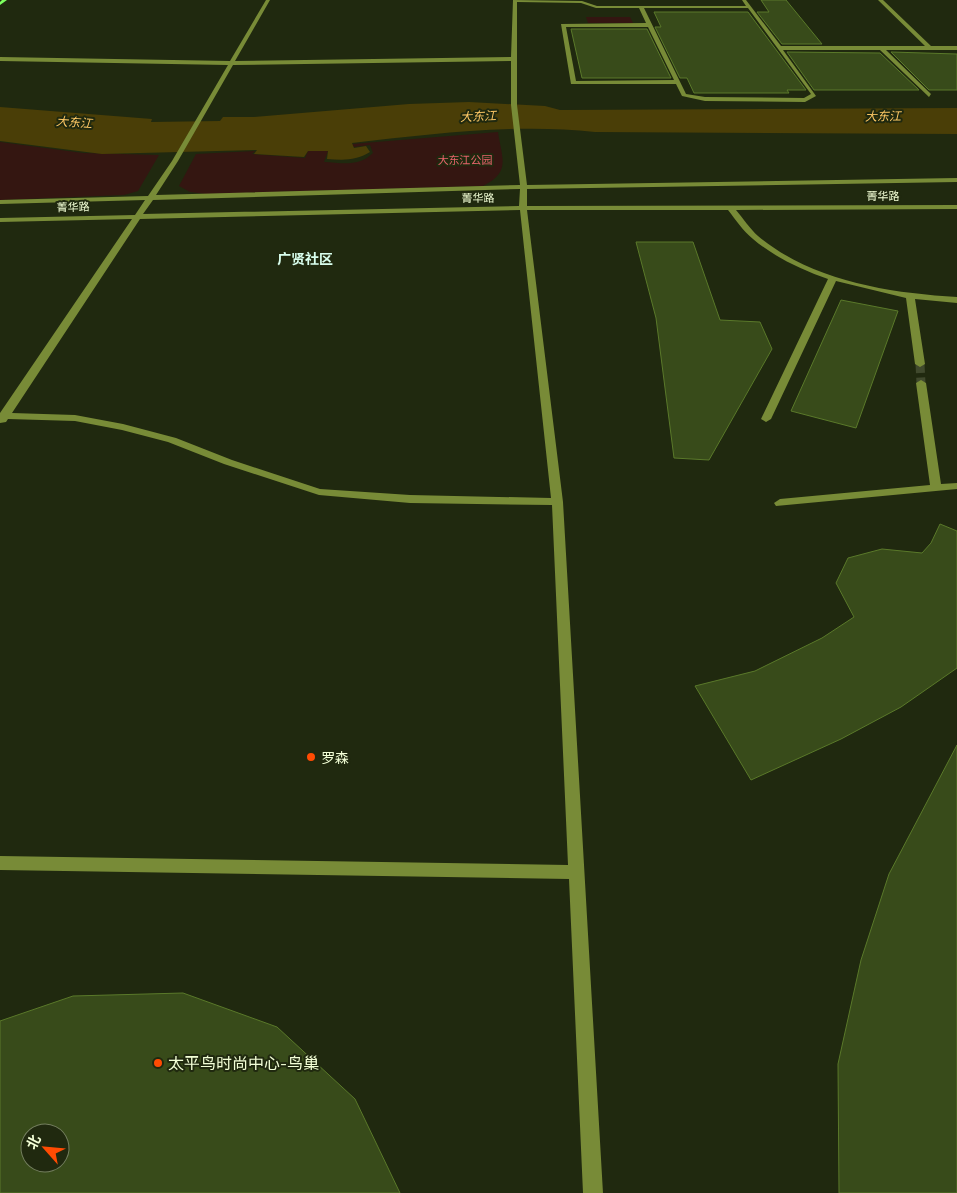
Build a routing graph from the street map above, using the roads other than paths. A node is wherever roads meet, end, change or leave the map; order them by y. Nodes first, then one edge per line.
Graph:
1 (5, 0) edge
2 (268, 0) edge
3 (515, 0) edge
4 (744, 0) edge
5 (880, 0) edge
6 (0, 4) edge
7 (641, 7) junction
8 (749, 7) junction
9 (649, 25) junction
10 (780, 48) junction
11 (881, 48) junction
12 (930, 48) junction
13 (957, 48) edge
14 (0, 59) edge
15 (515, 59) junction
16 (232, 63) junction
17 (677, 82) junction
18 (929, 95) dead end
19 (957, 180) edge
20 (525, 188) junction
21 (150, 198) junction
22 (0, 202) edge
23 (957, 207) edge
24 (523, 208) junction
25 (731, 209) junction
26 (138, 216) junction
27 (0, 220) edge
28 (834, 278) junction
29 (910, 296) junction
30 (957, 300) edge
31 (920, 364) tunnel mouth
32 (921, 383) tunnel mouth
33 (2, 419) edge
34 (766, 419) dead end
35 (957, 486) edge
36 (936, 488) junction
37 (557, 502) junction
38 (780, 502) dead end
39 (0, 863) edge
40 (576, 872) junction
41 (593, 1193) edge

1 - 6 main road
2 - 16 street
3 - 7 street
3 - 15 street
4 - 8 street
5 - 12 street
7 - 8 street
7 - 9 street
8 - 10 street
9 - 17 street
9 - 17 street
10 - 11 street
10 - 17 street
11 - 12 street
11 - 18 street
12 - 13 street
14 - 16 street
15 - 16 street
15 - 20 street
16 - 21 street
19 - 20 street
20 - 21 street
20 - 24 street
21 - 22 street
21 - 26 street
23 - 25 street, 菁华路
24 - 25 street, 菁华路
24 - 26 street, 菁华路
24 - 37 street
25 - 28 street
26 - 27 street, 菁华路
26 - 33 street
28 - 29 street
28 - 34 street
29 - 30 street
29 - 31 street
32 - 36 street
33 - 37 street
35 - 36 street
36 - 38 street
37 - 40 street
39 - 40 street
40 - 41 street

